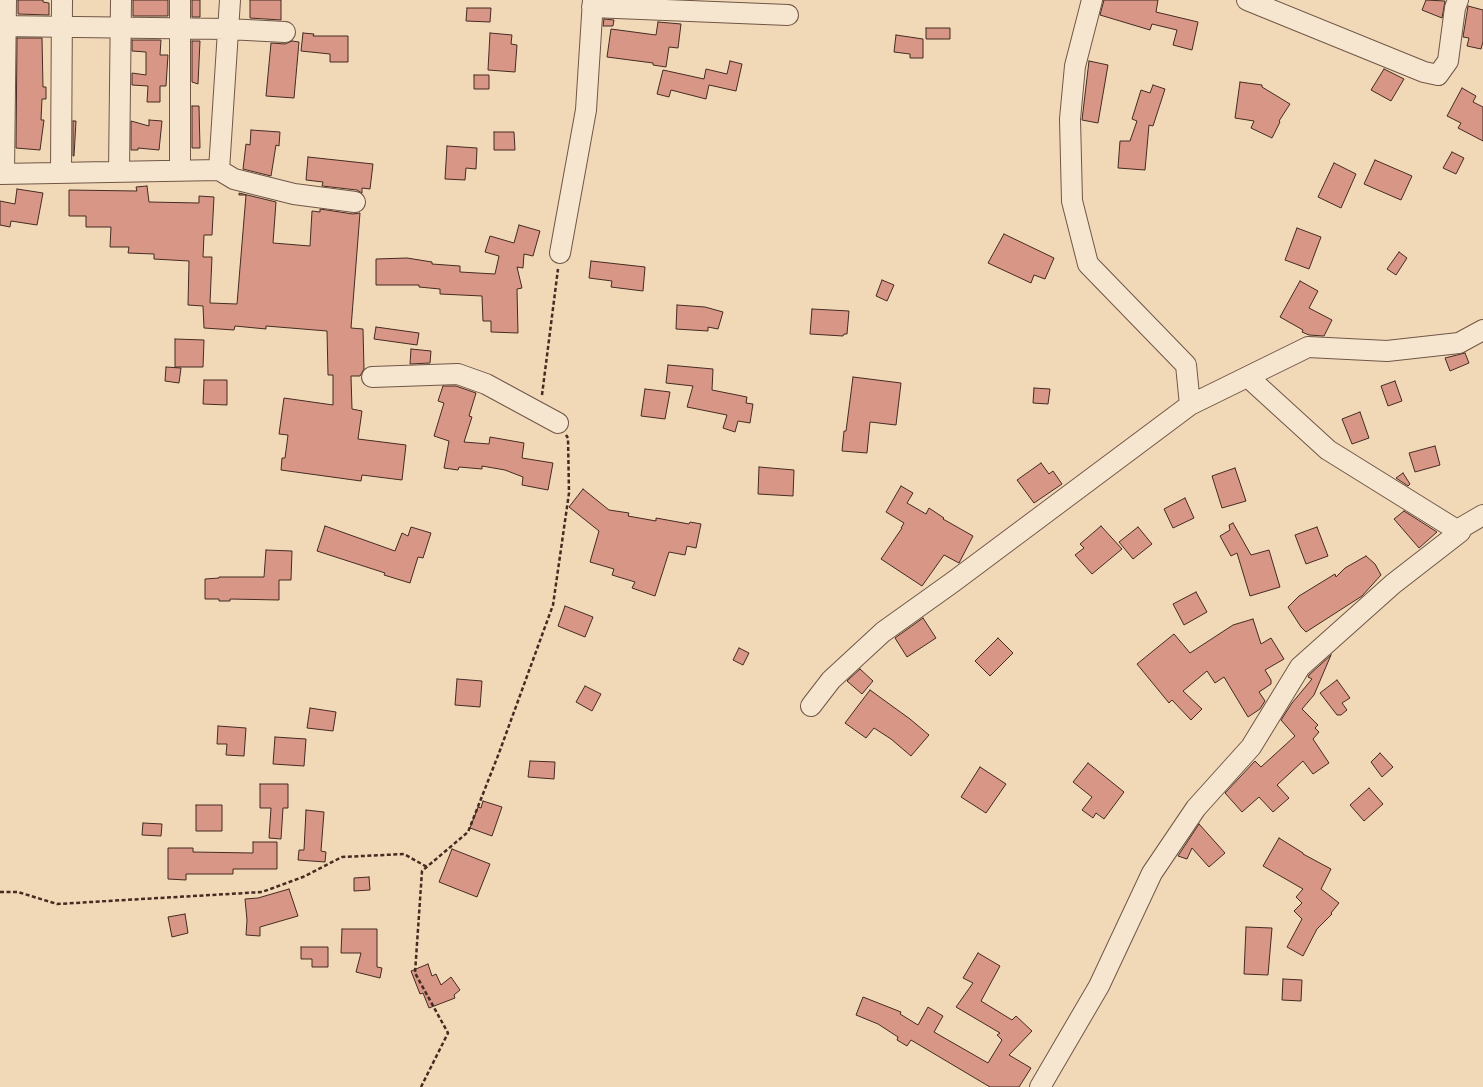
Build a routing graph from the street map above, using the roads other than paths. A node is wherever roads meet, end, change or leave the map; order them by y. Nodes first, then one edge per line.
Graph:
1 (6, 0) edge
2 (62, 0) edge
3 (121, 0) edge
4 (180, 0) edge
5 (230, 0) edge
6 (1092, 0) edge
7 (1247, 0) edge
8 (1458, 0) edge
9 (592, 3) edge
10 (788, 15) dead end
11 (3, 26) edge
12 (63, 27) junction
13 (121, 28) junction
14 (181, 29) junction
15 (228, 29) junction
16 (285, 32) dead end
17 (180, 170) junction
18 (219, 170) junction
19 (119, 172) junction
20 (61, 173) junction
21 (2, 174) edge
22 (355, 202) dead end
23 (560, 253) road end
24 (1483, 330) edge
25 (372, 377) dead end
26 (1248, 377) junction
27 (1190, 405) junction
28 (558, 423) road end
29 (1483, 515) edge
30 (1460, 532) junction
31 (811, 706) dead end
32 (1040, 1087) edge

1 - 11 street
2 - 12 street
3 - 13 street
4 - 14 street
5 - 15 street
6 - 27 street
7 - 8 street
9 - 10 street
9 - 23 street
11 - 12 street
11 - 21 street
12 - 13 street
12 - 20 street
13 - 14 street
13 - 19 street
14 - 15 street
14 - 17 street
15 - 16 street
15 - 18 street
17 - 18 street
17 - 19 street
18 - 22 street
19 - 20 street
20 - 21 street
24 - 26 street
25 - 28 street
26 - 27 street
26 - 30 street
27 - 31 street
29 - 30 street
30 - 32 street

